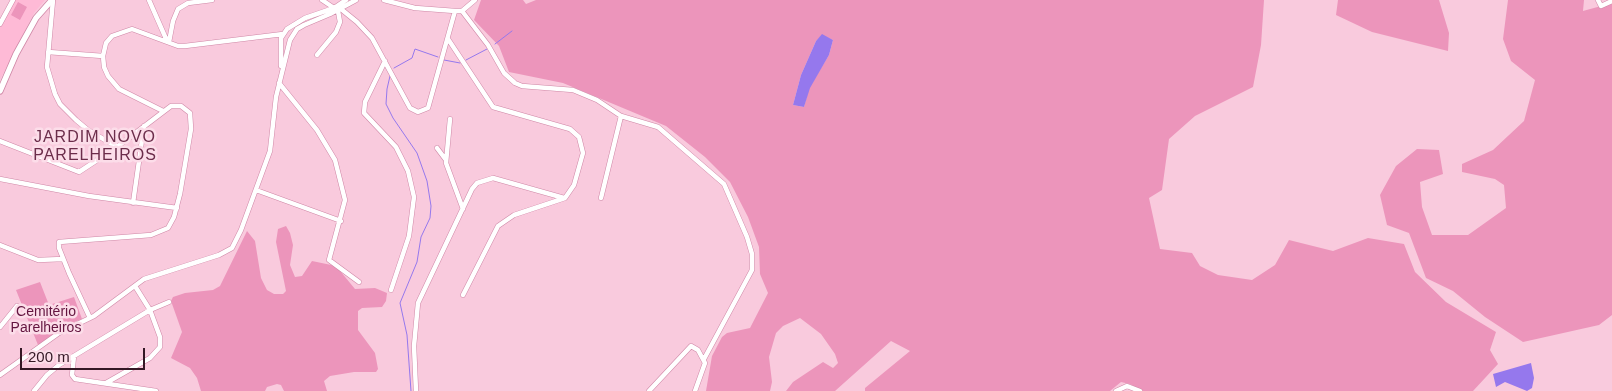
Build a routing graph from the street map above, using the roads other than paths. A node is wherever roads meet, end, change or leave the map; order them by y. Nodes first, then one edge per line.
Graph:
1 (12, 0) edge
2 (53, 0) edge
3 (149, 0) edge
4 (212, 0) edge
5 (322, 0) edge
6 (346, 0) edge
7 (356, 0) edge
8 (384, 0) edge
9 (475, 0) edge
10 (1598, 0) edge
11 (187, 1) edge
12 (1612, 1) edge
13 (337, 9) junction
14 (462, 11) junction
15 (455, 12) junction
16 (0, 24) edge
17 (283, 34) junction
18 (448, 39) junction
19 (168, 41) junction
20 (48, 52) junction
21 (317, 55) dead end
22 (103, 56) junction
23 (385, 61) junction
24 (282, 70) junction
25 (279, 83) junction
26 (0, 91) edge
27 (163, 112) junction
28 (621, 116) junction
29 (450, 119) dead end
30 (144, 126) junction
31 (0, 141) edge
32 (117, 147) junction
33 (437, 148) dead end
34 (446, 160) junction
35 (0, 180) edge
36 (256, 190) junction
37 (565, 198) junction
38 (601, 198) dead end
39 (133, 203) junction
40 (177, 208) junction
41 (463, 209) junction
42 (341, 221) junction
43 (0, 244) edge
44 (63, 258) junction
45 (359, 282) dead end
46 (135, 286) junction
47 (390, 290) dead end
48 (463, 295) dead end
49 (169, 302) dead end
50 (17, 306) dead end
51 (150, 310) junction
52 (90, 318) junction
53 (0, 327) edge
54 (74, 356) junction
55 (704, 360) junction
56 (0, 376) edge
57 (106, 383) junction
58 (34, 391) edge
59 (156, 391) edge
60 (416, 391) edge
61 (648, 391) edge
62 (695, 391) edge
63 (1116, 391) edge
64 (1140, 391) edge

1 - 16 street
2 - 20 street
2 - 26 main road
3 - 19 street
4 - 11 street
5 - 13 street
6 - 13 street
7 - 13 street
8 - 15 street
9 - 14 street
10 - 12 street
11 - 19 street
13 - 17 street
13 - 21 street
13 - 23 street
13 - 24 street
14 - 15 street
14 - 28 street
15 - 18 street
17 - 19 street
17 - 24 street
18 - 23 street
18 - 37 street
19 - 22 street
20 - 22 street
20 - 32 street
22 - 27 street
23 - 47 street
24 - 25 street
25 - 36 street
25 - 42 street
27 - 30 street
27 - 40 street
28 - 38 street
28 - 55 street
29 - 34 street
30 - 32 street
30 - 39 street
31 - 32 street
33 - 34 street
34 - 41 street
35 - 39 street
36 - 42 street
36 - 46 street
37 - 41 street
37 - 48 street
39 - 40 street
40 - 44 street
41 - 60 street
42 - 45 street
43 - 44 street
44 - 52 street
46 - 51 street
46 - 52 street
49 - 51 street
50 - 53 street
51 - 54 street
51 - 57 street
52 - 56 street
54 - 57 street
54 - 58 street
55 - 61 street
55 - 62 street
57 - 59 street
63 - 64 street

